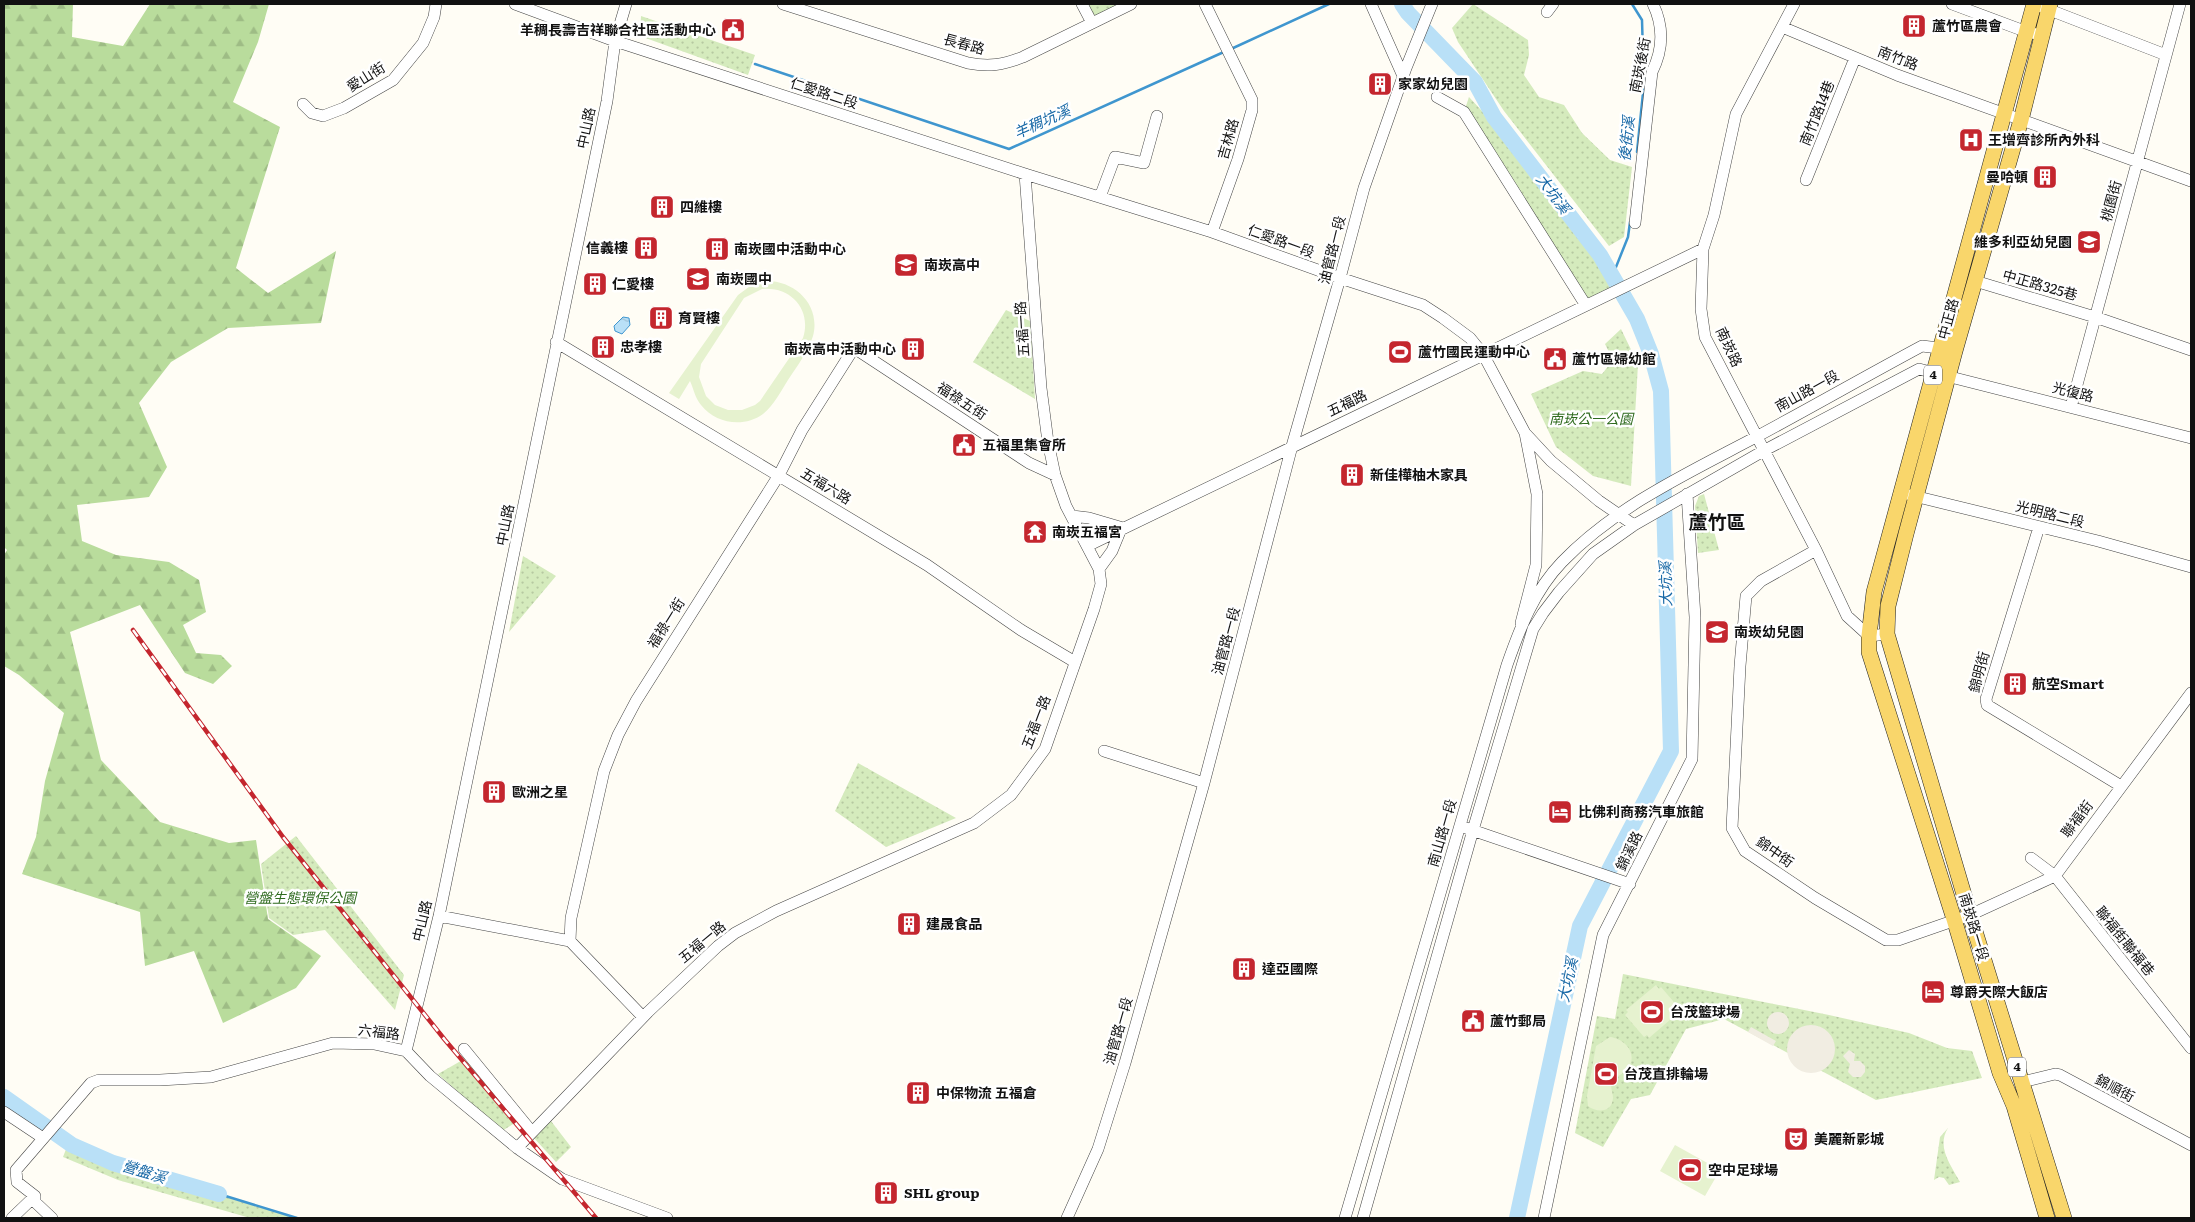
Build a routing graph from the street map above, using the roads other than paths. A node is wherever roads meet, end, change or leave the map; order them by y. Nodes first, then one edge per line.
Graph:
1 (436, 4) edge
2 (514, 4) edge
3 (783, 4) edge
4 (1082, 4) edge
5 (1131, 4) edge
6 (1205, 4) edge
7 (1371, 4) edge
8 (1432, 4) edge
9 (1653, 4) edge
10 (1794, 4) edge
11 (1952, 4) edge
12 (2034, 4) edge
13 (2180, 4) edge
14 (2049, 6) edge
15 (625, 8) edge
16 (1092, 23) junction
17 (1782, 27) junction
18 (2034, 33) junction
19 (615, 41) junction
20 (2166, 55) junction
21 (1855, 58) junction
22 (1404, 72) junction
23 (1437, 97) dead end
24 (303, 104) dead end
25 (2004, 115) junction
26 (1157, 116) dead end
27 (2021, 120) junction
28 (2137, 162) junction
29 (1025, 174) junction
30 (1806, 180) dead end
31 (2191, 181) edge
32 (1100, 197) junction
33 (1635, 223) dead end
34 (1212, 232) junction
35 (1703, 248) junction
36 (1340, 278) junction
37 (1975, 281) junction
38 (1585, 304) junction
39 (2095, 317) junction
40 (556, 342) junction
41 (854, 348) joint
42 (1948, 349) junction
43 (2191, 350) edge
44 (1483, 354) junction
45 (1941, 374) junction
46 (2071, 407) junction
47 (1525, 433) junction
48 (1758, 436) junction
49 (2191, 437) edge
50 (1292, 446) junction
51 (1765, 450) junction
52 (779, 475) junction
53 (1055, 475) junction
54 (1900, 492) junction
55 (1683, 496) junction
56 (1916, 496) junction
57 (1620, 514) junction
58 (1072, 516) junction
59 (1634, 525) junction
60 (2038, 526) junction
61 (1122, 529) junction
62 (1087, 546) junction
63 (1816, 550) junction
64 (2191, 567) edge
65 (1099, 570) junction
66 (1521, 623) junction
67 (1887, 634) junction
68 (1869, 636) junction
69 (1075, 662) junction
70 (2191, 693) edge
71 (1104, 751) dead end
72 (1204, 783) junction
73 (2121, 786) junction
74 (1460, 825) junction
75 (1473, 830) junction
76 (2031, 858) dead end
77 (2054, 876) junction
78 (1630, 884) junction
79 (1970, 915) junction
80 (439, 916) junction
81 (1954, 919) junction
82 (570, 941) junction
83 (643, 1017) junction
84 (1401, 1029) junction
85 (1415, 1033) junction
86 (2191, 1048) edge
87 (464, 1049) dead end
88 (406, 1051) junction
89 (2022, 1082) junction
90 (4, 1112) edge
91 (532, 1132) junction
92 (44, 1138) junction
93 (2191, 1145) edge
94 (517, 1148) junction
95 (35, 1196) junction
96 (634, 1213) edge
97 (12, 1218) edge
98 (52, 1218) edge
99 (668, 1218) edge
100 (1066, 1218) edge
101 (1346, 1218) edge
102 (1363, 1218) edge
103 (1544, 1218) edge
104 (2047, 1218) edge
105 (2064, 1218) edge

1 - 24 street, 愛山街
2 - 19 street, 仁愛路二段
3 - 16 street, 長春路
4 - 16 street
5 - 16 street, 長春路
6 - 34 street, 吉林路
7 - 22 street
8 - 22 street, 油管路一段
9 - 33 street, 南崁後街
10 - 17 street, 南崁路
11 - 18 street
12 - 14 street
12 - 18 main road, 中正路 / 4
13 - 20 street, 桃園街
14 - 18 main road, 中正路 / 4
14 - 20 street
15 - 19 street, 中山路
17 - 21 street, 南竹路
17 - 35 street, 南崁路
18 - 25 main road, 中正路 / 4
18 - 27 main road, 中正路 / 4
19 - 29 street, 仁愛路二段
19 - 40 street, 中山路
20 - 28 street, 桃園街
21 - 25 street, 南竹路
21 - 30 street, 南竹路14巷
22 - 36 street, 油管路一段
23 - 38 street
25 - 27 street, 南竹路
25 - 42 main road, 中正路 / 4
26 - 32 street
27 - 28 street, 南竹路
27 - 37 main road, 中正路 / 4
28 - 31 street, 南竹路
28 - 39 street, 桃園街
29 - 32 street, 仁愛路一段
29 - 53 street, 五福一路
32 - 34 street, 仁愛路一段
34 - 36 street, 仁愛路一段
35 - 38 street, 五福路
35 - 48 street, 南崁路
36 - 44 street, 仁愛路一段
36 - 50 street, 油管路一段
37 - 39 street, 中正路325巷
37 - 42 main road, 中正路 / 4
38 - 44 street, 五福路
39 - 43 street, 中正路325巷
39 - 46 street, 桃園街
40 - 52 street, 五福六路
40 - 80 street, 中山路
41 - 52 street, 福祿一街
41 - 53 street, 福祿五街
42 - 45 main road, 中正路 / 4
42 - 48 street, 南山路一段
44 - 47 street, 仁愛路一段
44 - 50 street, 五福路
45 - 46 street, 光復路
45 - 51 street
45 - 54 main road, 中正路 / 4
45 - 56 main road, 中正路 / 4
46 - 49 street, 光復路
47 - 57 street, 仁愛路一段
47 - 66 street, 仁愛路一段
48 - 51 street, 南崁路
48 - 57 street, 南山路一段
50 - 61 street, 五福路
50 - 72 street, 油管路一段
51 - 55 street
51 - 63 street, 南崁路
52 - 69 street, 五福六路
52 - 82 street, 福祿一街
53 - 58 street, 五福一路
54 - 56 street, 光明路二段
54 - 68 main road, 中正路 / 4
55 - 59 street, 南山路一段
55 - 78 street, 錦溪路
56 - 60 street, 光明路二段
56 - 67 main road, 中正路 / 4
57 - 59 street, 仁愛路一段
57 - 66 street, 南山路一段
58 - 61 street
58 - 62 street, 五福一路
59 - 75 street, 南山路一段
60 - 64 street, 光明路二段
60 - 73 street, 錦明街
61 - 62 street, 五福路
61 - 65 street
62 - 65 street, 五福一路
63 - 68 street, 南崁路
63 - 81 street, 錦中街
65 - 69 street, 五福一路
66 - 74 street, 南山路一段
67 - 68 street
67 - 79 main road, 南崁路一段 / 4
68 - 81 main road, 南崁路一段 / 4
69 - 83 street, 五福一路
70 - 73 street, 聯福街
71 - 72 street
72 - 100 street, 油管路一段
73 - 77 street, 聯福街
74 - 75 street
74 - 84 street, 南山路一段
75 - 78 street
75 - 85 street, 南山路一段
76 - 77 street, 聯福街聯福巷
77 - 79 street, 聯福街
77 - 86 street, 聯福街聯福巷
78 - 103 street, 錦溪路
79 - 81 street, 聯福街
79 - 89 main road, 南崁路一段 / 4
80 - 82 street
80 - 88 street, 中山路
81 - 104 main road, 南崁路一段 / 4
82 - 83 street
83 - 91 street, 五福一路
84 - 85 street
84 - 101 street, 南山路一段
85 - 102 street, 南山路一段
87 - 91 street
88 - 92 street, 六福路
88 - 94 street, 六福路
89 - 93 street, 錦順街
89 - 105 main road, 南崁路一段 / 4
90 - 92 street
91 - 94 street, 五福一路
92 - 95 street
94 - 96 street, 六福路
95 - 97 street
95 - 98 street
96 - 99 street, 六福路

